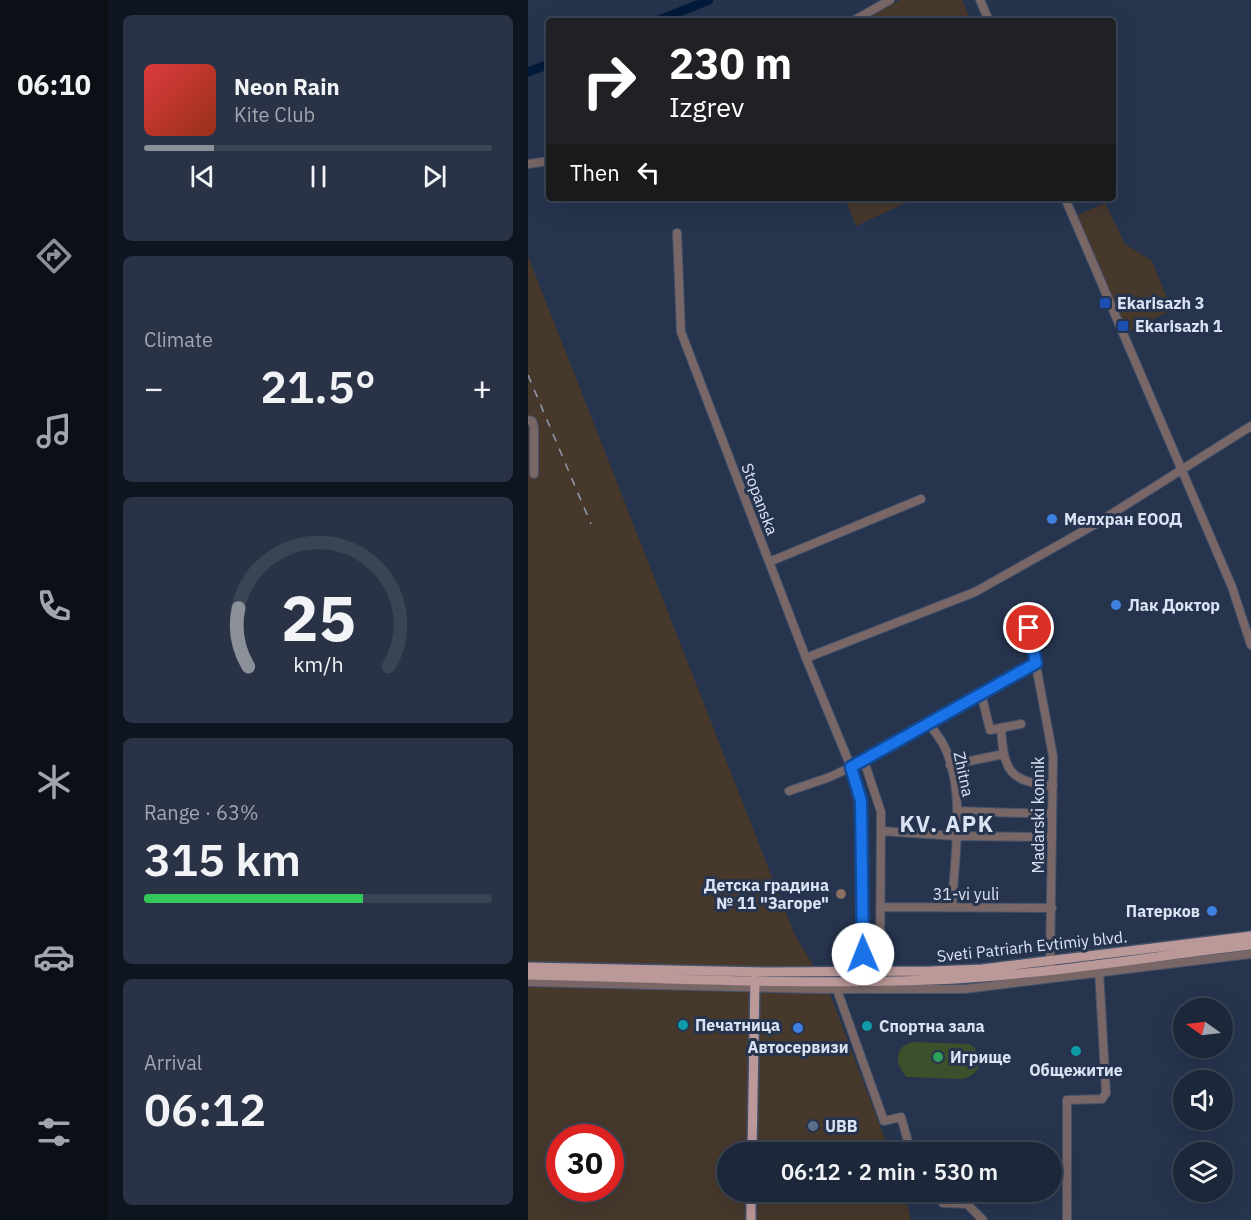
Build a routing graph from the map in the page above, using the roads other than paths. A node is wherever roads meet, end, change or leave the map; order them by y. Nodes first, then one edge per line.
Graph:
1 (890, 0) edge
2 (980, 0) edge
3 (858, 18) edge
4 (988, 18) edge
5 (546, 161) edge
6 (528, 164) edge
7 (1066, 201) edge
8 (677, 232) dead end
9 (528, 420) edge
10 (1251, 426) edge
11 (1180, 468) junction
12 (534, 474) dead end
13 (921, 499) dead end
14 (769, 562) junction
15 (1029, 628) dead end
16 (1251, 645) edge
17 (806, 658) junction
18 (1036, 663) junction
19 (981, 693) junction
20 (928, 722) junction
21 (1022, 724) dead end
22 (1001, 728) junction
23 (1004, 754) junction
24 (864, 761) junction
25 (950, 765) junction
26 (851, 767) junction
27 (1053, 786) junction
28 (789, 791) dead end
29 (957, 811) junction
30 (1052, 814) junction
31 (881, 831) junction
32 (955, 836) junction
33 (1052, 837) junction
34 (880, 907) junction
35 (952, 908) junction
36 (1052, 908) junction
37 (1251, 936) edge
38 (1251, 945) edge
39 (1251, 954) edge
40 (1050, 964) junction
41 (528, 966) edge
42 (1099, 968) junction
43 (742, 971) junction
44 (863, 971) junction
45 (880, 971) junction
46 (772, 972) junction
47 (528, 975) edge
48 (528, 982) edge
49 (754, 983) junction
50 (834, 985) junction
51 (752, 1142) edge
52 (908, 1142) edge
53 (751, 1202) edge
54 (943, 1202) edge
55 (751, 1220) edge
56 (983, 1220) edge
57 (1067, 1220) edge

1 - 3 street
2 - 4 street
5 - 6 street
7 - 11 street
8 - 14 street, Stopanska
9 - 12 street
10 - 11 street
11 - 16 street
11 - 17 street
13 - 14 street
14 - 17 street, Stopanska
15 - 18 street, Madarski konnik
17 - 26 street, Stopanska
18 - 19 street
18 - 27 street, Madarski konnik
19 - 20 street
19 - 22 street
20 - 24 street
20 - 25 street, Zhitna
21 - 22 street
22 - 23 street
23 - 25 street
23 - 27 street
24 - 26 street
24 - 31 street
25 - 29 street, Zhitna
26 - 28 street
26 - 44 street, Stopanska
27 - 30 street, Madarski konnik
29 - 30 street
29 - 32 street, Zhitna
30 - 33 street, Madarski konnik
31 - 32 street
31 - 34 street
32 - 33 street
32 - 35 street, Zhitna
33 - 36 street, Madarski konnik
34 - 35 street, 31-vi yuli
34 - 45 street
35 - 36 street, 31-vi yuli
36 - 40 street, Madarski konnik
37 - 40 main road, Sveti Patriarh Evtimiy blvd.
38 - 42 main road, Sveti Patriarh Evtimiy blvd.
39 - 42 street
40 - 42 main road, Sveti Patriarh Evtimiy blvd.
40 - 45 main road, Sveti Patriarh Evtimiy blvd.
40 - 50 main road, Sveti Patriarh Evtimiy blvd.
41 - 43 main road, Sveti Patriarh Evtimiy blvd.
42 - 50 street
42 - 57 street
43 - 46 main road, Sveti Patriarh Evtimiy blvd.
43 - 49 main road
44 - 45 main road, Sveti Patriarh Evtimiy blvd.
44 - 46 main road, Sveti Patriarh Evtimiy blvd.
46 - 49 main road
47 - 49 main road, Sveti Patriarh Evtimiy blvd.
48 - 49 street
49 - 50 main road, Sveti Patriarh Evtimiy blvd.
49 - 51 main road
50 - 52 street
53 - 55 main road
54 - 56 street

